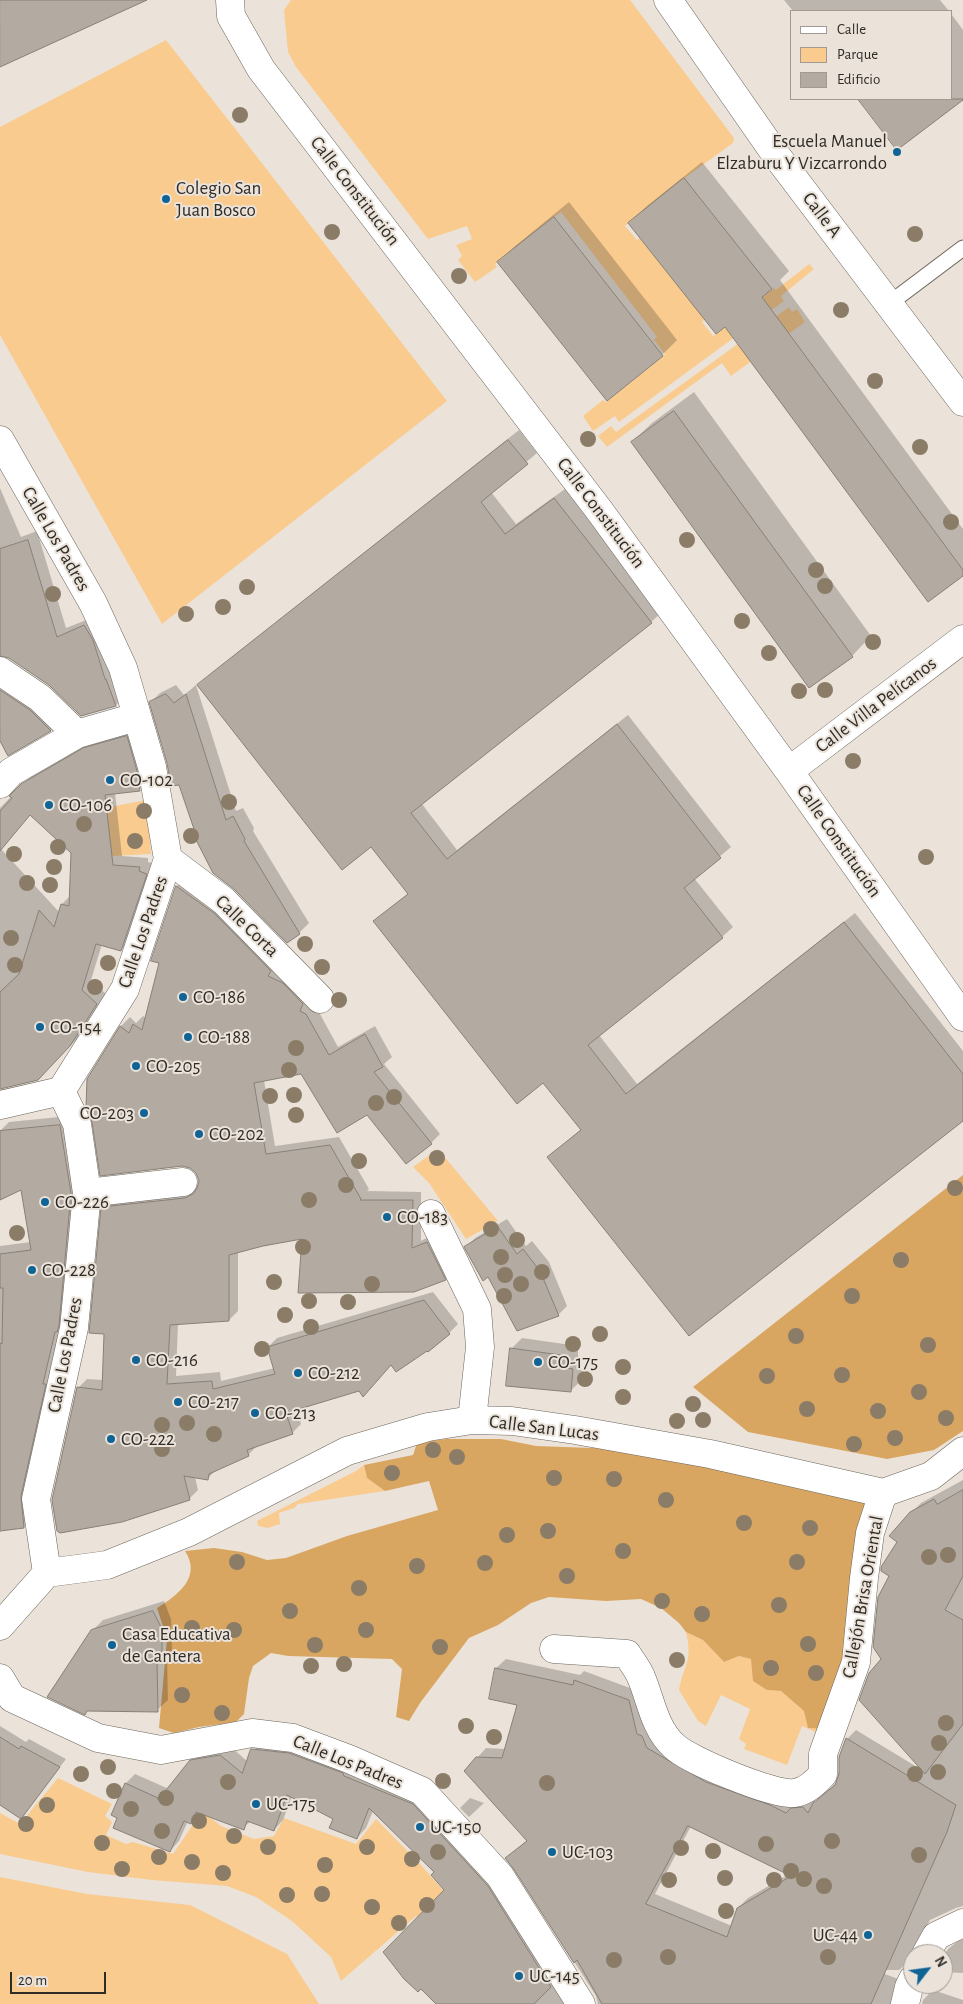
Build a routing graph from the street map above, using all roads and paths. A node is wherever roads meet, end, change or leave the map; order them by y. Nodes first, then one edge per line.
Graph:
1 (210, 0) edge
2 (668, 0) edge
3 (236, 5) edge
4 (963, 248) edge
5 (890, 303) junction
6 (963, 402) edge
7 (0, 440) edge
8 (9, 479) edge
9 (963, 639) edge
10 (0, 671) edge
11 (136, 717) junction
12 (77, 734) junction
13 (789, 771) junction
14 (0, 784) edge
15 (168, 859) junction
16 (320, 1000) dead end
17 (963, 1017) edge
18 (61, 1091) junction
19 (0, 1105) edge
20 (183, 1182) dead end
21 (87, 1193) junction
22 (431, 1214) dead end
23 (472, 1420) junction
24 (963, 1451) edge
25 (883, 1493) junction
26 (48, 1572) junction
27 (0, 1626) edge
28 (554, 1649) dead end
29 (0, 1678) edge
30 (963, 1923) edge
31 (932, 1944) edge
32 (581, 2004) edge

1 - 3 street, Calle Constitución
2 - 5 street, Calle A
3 - 13 street, Calle Constitución
4 - 5 lane
5 - 6 street, Calle A
7 - 8 street, Calle Los Padres
8 - 11 street, Calle Los Padres
9 - 13 street, Calle Villa Pelícanos
10 - 12 street
11 - 12 street
11 - 15 street, Calle Los Padres
12 - 14 street
13 - 17 street, Calle Constitución
15 - 16 street, Calle Corta
15 - 18 street, Calle Los Padres
18 - 19 street
18 - 21 street, Calle Los Padres
20 - 21 street
21 - 26 street, Calle Los Padres
22 - 23 street
23 - 25 street, Calle San Lucas
23 - 26 street, Calle San Lucas
24 - 25 street
25 - 28 street, Callejón Brisa Oriental
26 - 27 street
29 - 32 street, Calle Los Padres
30 - 31 street

